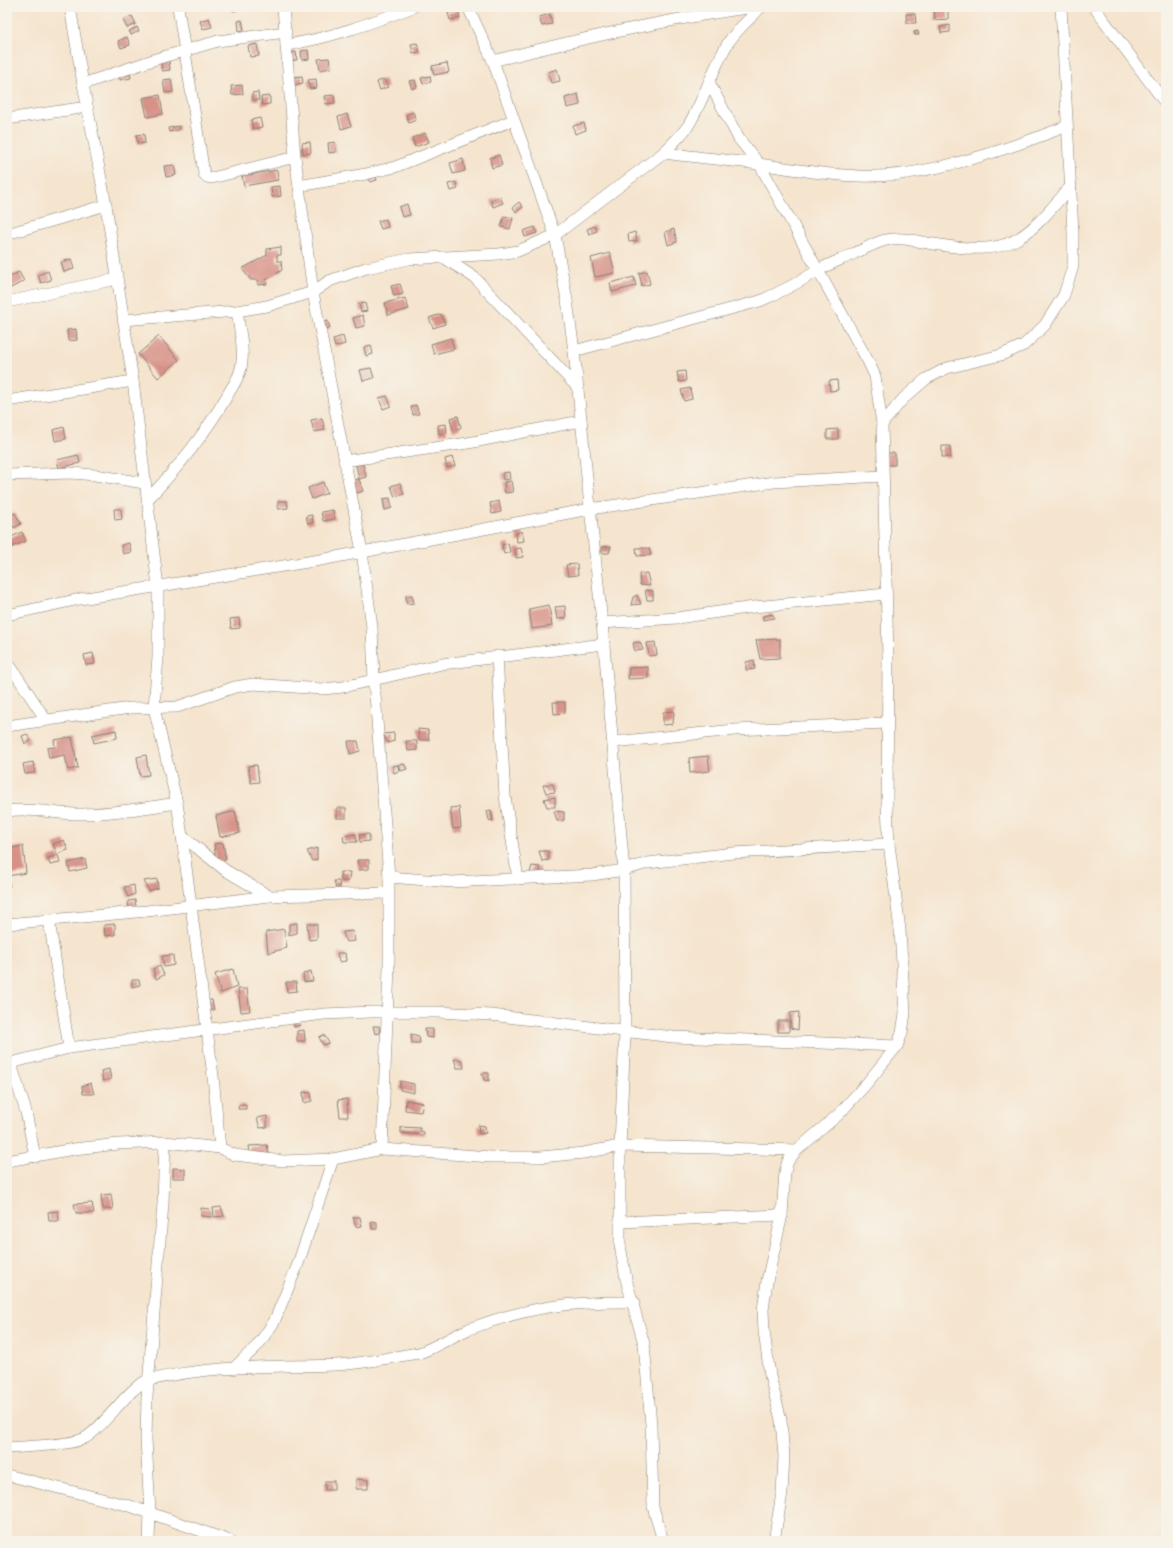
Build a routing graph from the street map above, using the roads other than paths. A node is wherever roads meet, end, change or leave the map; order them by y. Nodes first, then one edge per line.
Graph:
1 (70, 7) edge
2 (178, 7) edge
3 (283, 7) edge
4 (413, 7) edge
5 (468, 7) edge
6 (754, 7) edge
7 (761, 7) edge
8 (1061, 7) edge
9 (1094, 7) edge
10 (286, 32) junction
11 (286, 45) junction
12 (184, 50) junction
13 (493, 61) junction
14 (709, 82) junction
15 (83, 84) junction
16 (1166, 104) edge
17 (87, 107) junction
18 (7, 119) edge
19 (514, 120) junction
20 (1067, 126) junction
21 (663, 153) junction
22 (295, 157) junction
23 (760, 164) junction
24 (299, 186) junction
25 (1071, 186) junction
26 (106, 205) junction
27 (7, 234) edge
28 (555, 235) junction
29 (443, 256) junction
30 (818, 271) junction
31 (117, 279) junction
32 (313, 292) junction
33 (7, 302) edge
34 (236, 310) junction
35 (123, 320) junction
36 (574, 351) junction
37 (133, 381) junction
38 (578, 388) junction
39 (7, 401) edge
40 (581, 421) junction
41 (882, 424) junction
42 (344, 461) junction
43 (7, 475) edge
44 (883, 476) junction
45 (144, 483) junction
46 (147, 500) junction
47 (590, 509) junction
48 (362, 552) junction
49 (158, 587) junction
50 (886, 594) junction
51 (7, 615) edge
52 (602, 623) junction
53 (604, 644) junction
54 (497, 656) junction
55 (7, 661) edge
56 (374, 681) junction
57 (154, 708) junction
58 (46, 720) junction
59 (886, 723) junction
60 (7, 726) edge
61 (612, 742) junction
62 (177, 803) junction
63 (7, 811) edge
64 (182, 836) junction
65 (889, 844) junction
66 (624, 870) junction
67 (388, 877) junction
68 (518, 879) junction
69 (388, 894) junction
70 (269, 896) junction
71 (191, 906) junction
72 (49, 920) junction
73 (7, 924) edge
74 (388, 1012) junction
75 (207, 1029) junction
76 (625, 1032) junction
77 (897, 1046) junction
78 (69, 1048) junction
79 (9, 1064) edge
80 (165, 1142) junction
81 (620, 1146) junction
82 (220, 1148) junction
83 (382, 1149) junction
84 (797, 1150) junction
85 (36, 1157) junction
86 (333, 1159) junction
87 (7, 1161) edge
88 (782, 1215) junction
89 (620, 1222) junction
90 (634, 1302) junction
91 (233, 1369) junction
92 (148, 1380) junction
93 (7, 1448) edge
94 (7, 1475) edge
95 (150, 1512) junction
96 (149, 1541) edge
97 (230, 1541) edge
98 (663, 1541) edge
99 (774, 1541) edge

1 - 15 street
2 - 12 street
3 - 10 street
4 - 11 street
5 - 13 street
6 - 13 street
7 - 14 street
8 - 20 street
9 - 16 street
10 - 11 street
10 - 12 street
11 - 22 street
12 - 15 street
12 - 22 street
13 - 19 street
14 - 21 street
14 - 23 street
15 - 17 street
17 - 18 street
17 - 26 street
19 - 24 street
19 - 28 street
20 - 23 street
20 - 25 street
21 - 23 street
21 - 28 street
22 - 24 street
23 - 30 street
24 - 32 street
25 - 30 street
25 - 41 street
26 - 27 street
26 - 31 street
28 - 29 street
28 - 36 street
29 - 32 street
29 - 38 street
30 - 36 street
30 - 41 street
31 - 33 street
31 - 35 street
32 - 34 street
32 - 42 street
34 - 35 street
34 - 46 street
35 - 37 street
36 - 38 street
37 - 39 street
37 - 45 street
38 - 40 street
40 - 42 street
40 - 47 street
41 - 44 street
42 - 48 street
43 - 45 street
44 - 47 street
44 - 50 street
45 - 46 street
46 - 49 street
47 - 48 street
47 - 52 street
48 - 49 street
48 - 56 street
49 - 51 street
49 - 57 street
50 - 52 street
50 - 59 street
52 - 53 street
53 - 54 street
53 - 61 street
54 - 56 street
54 - 68 street
55 - 58 street
56 - 57 street
56 - 67 street
57 - 58 street
57 - 62 street
58 - 60 street
59 - 61 street
59 - 65 street
61 - 66 street
62 - 63 street
62 - 64 street
64 - 70 street
64 - 71 street
65 - 66 street
65 - 77 street
66 - 68 street
66 - 76 street
67 - 68 street
67 - 69 street
69 - 70 street
69 - 74 street
70 - 71 street
71 - 72 street
71 - 75 street
72 - 73 street
72 - 78 street
74 - 75 street
74 - 76 street
74 - 83 street
75 - 78 street
75 - 82 street
76 - 77 street
76 - 81 street
77 - 84 street
78 - 79 street
79 - 85 street
80 - 82 street
80 - 85 street
80 - 92 street
81 - 83 street
81 - 84 street
81 - 89 street
82 - 86 street
83 - 86 street
84 - 88 street
85 - 87 street
86 - 91 street
88 - 89 street
88 - 99 street
89 - 90 street
90 - 91 street
90 - 98 street
91 - 92 street
92 - 93 street
92 - 95 street
94 - 95 street
95 - 96 street
95 - 97 street

